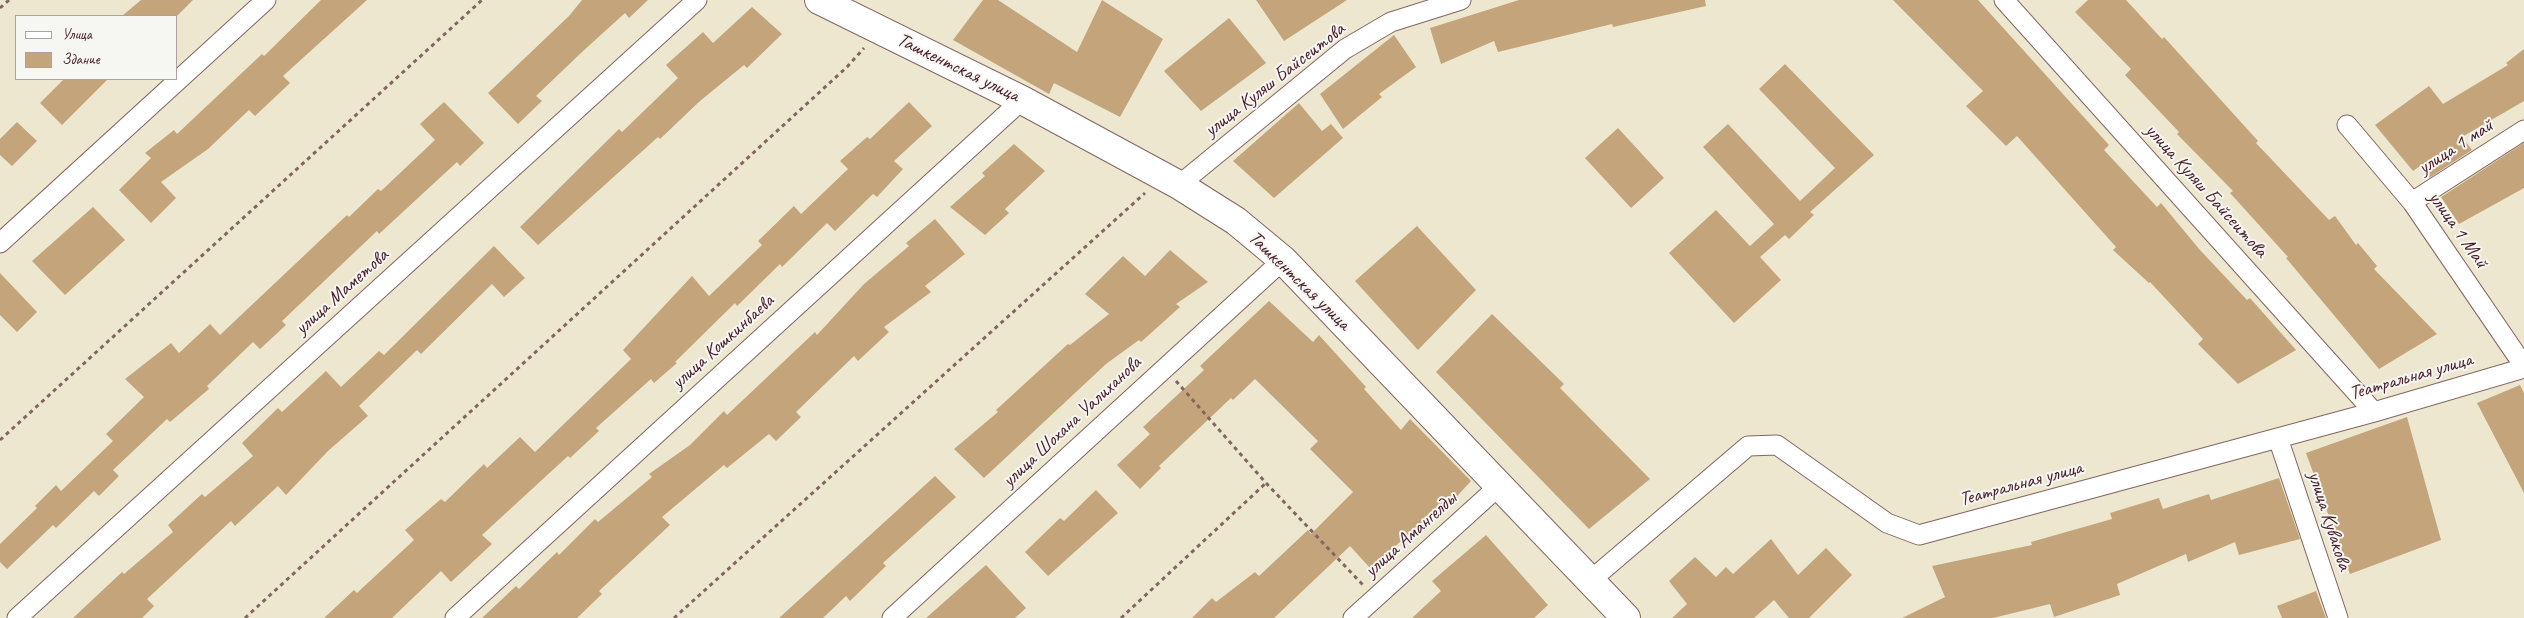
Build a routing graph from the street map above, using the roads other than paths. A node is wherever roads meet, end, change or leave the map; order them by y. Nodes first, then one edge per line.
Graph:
1 (266, 0) edge
2 (697, 0) edge
3 (819, 0) edge
4 (1460, 0) edge
5 (2004, 0) edge
6 (1022, 100) junction
7 (2347, 125) dead end
8 (2524, 130) edge
9 (1171, 180) junction
10 (2412, 202) junction
11 (0, 243) edge
12 (1283, 260) junction
13 (2524, 367) edge
14 (2374, 412) junction
15 (2278, 438) junction
16 (1498, 486) junction
17 (1591, 580) junction
18 (17, 618) edge
19 (455, 618) edge
20 (892, 618) edge
21 (1353, 618) edge
22 (1626, 618) edge
23 (2338, 618) edge

1 - 11 street
2 - 18 street, улица Маметова
3 - 6 main road, Ташкентская улица
4 - 9 street, улица Куляш Байсеитова
5 - 14 street, улица Куляш Байсеитова
6 - 9 main road, Ташкентская улица
6 - 19 street, улица Кошкинбаева
7 - 10 street, улица 1 Май
8 - 10 street, улица 1 май
9 - 12 main road, Ташкентская улица
10 - 13 street, улица 1 Май
12 - 16 main road, Ташкентская улица
12 - 20 street, улица Шохана Уалиханова
13 - 14 street, Театральная улица
14 - 15 street, Театральная улица
15 - 17 street, Театральная улица
15 - 23 street, улица Кувакова
16 - 17 main road, Ташкентская улица
16 - 21 street, улица Амангелды
17 - 22 main road, Ташкентская улица

